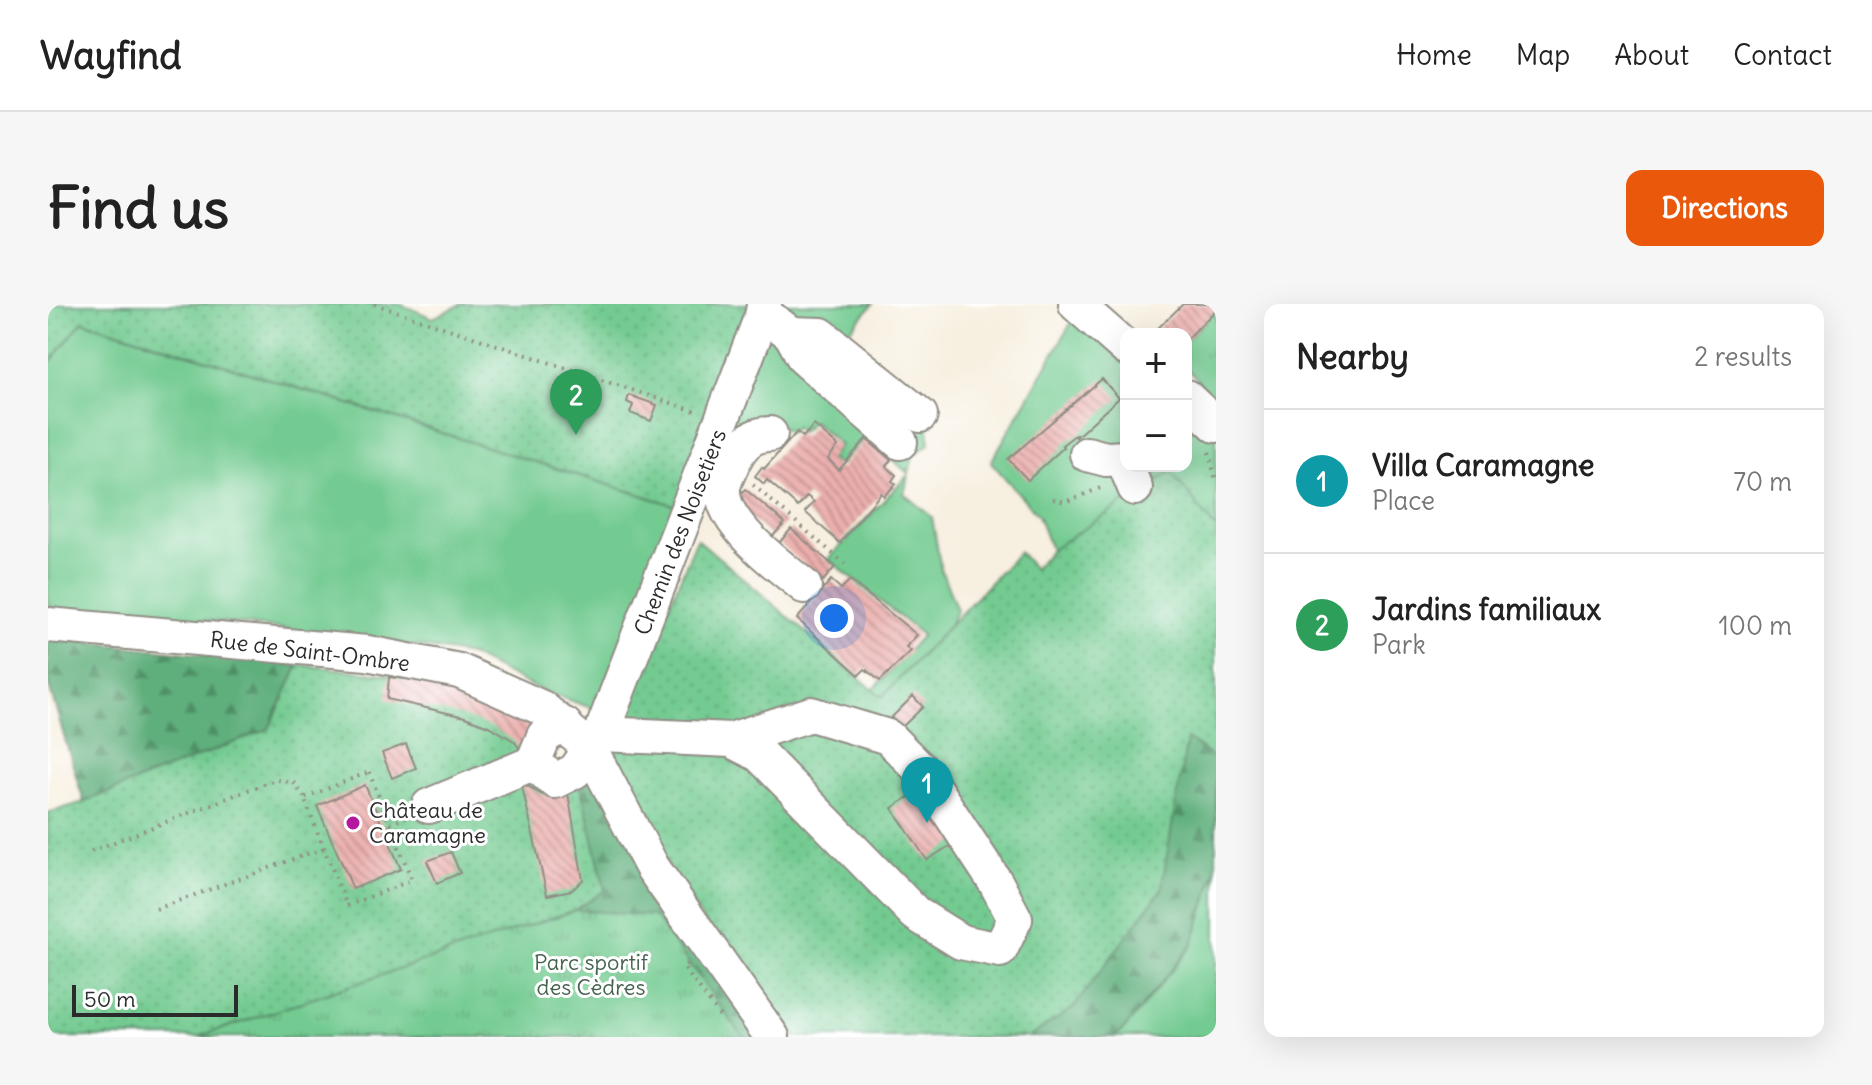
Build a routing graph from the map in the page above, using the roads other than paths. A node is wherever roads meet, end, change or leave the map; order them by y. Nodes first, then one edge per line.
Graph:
1 (1076, 304) edge
2 (764, 309) edge
3 (791, 334) junction
4 (1120, 343) edge
5 (920, 415) dead end
6 (770, 434) dead end
7 (900, 442) dead end
8 (722, 445) junction
9 (1087, 454) dead end
10 (1120, 466) edge
11 (804, 586) dead end
12 (48, 625) edge
13 (585, 735) junction
14 (731, 740) junction
15 (416, 812) road end
16 (772, 1037) edge

1 - 4 street
2 - 3 street
2 - 8 street, Chemin des Noisetiers
3 - 5 street
3 - 7 street
6 - 8 street
8 - 11 street
8 - 13 street, Chemin des Noisetiers
9 - 10 street
12 - 13 street, Rue de Saint-Ombre
13 - 14 street
13 - 15 street, Chemin des Noisetiers
13 - 16 street, Rue de Saint-Ombre
14 - 14 street

